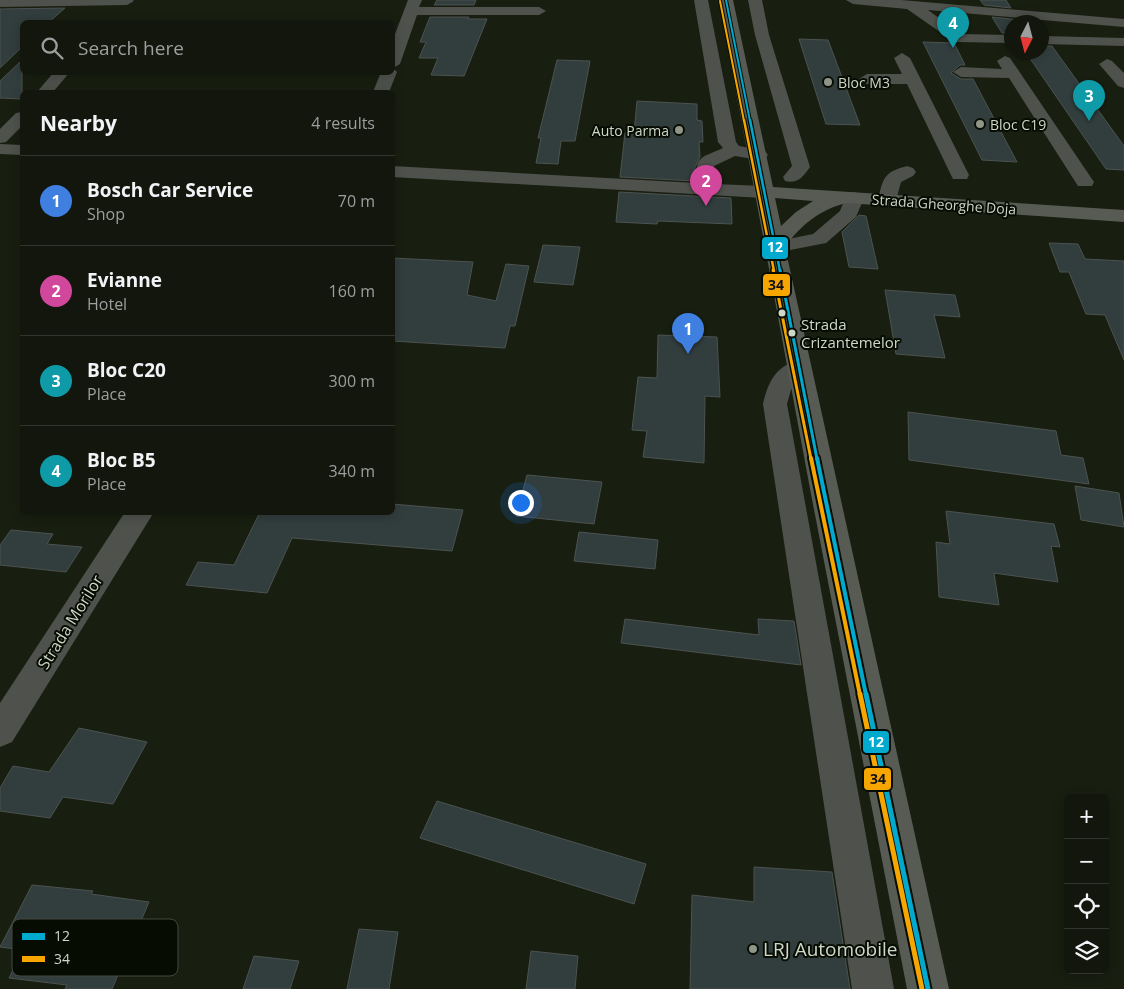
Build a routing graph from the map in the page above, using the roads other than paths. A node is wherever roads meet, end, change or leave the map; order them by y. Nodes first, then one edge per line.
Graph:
1 (701, 0) edge
2 (726, 0) edge
3 (755, 0) edge
4 (853, 0) edge
5 (1048, 0) edge
6 (128, 1) edge
7 (872, 1) edge
8 (0, 3) edge
9 (413, 5) edge
10 (963, 5) edge
11 (912, 6) junction
12 (539, 12) dead end
13 (114, 15) dead end
14 (1124, 23) edge
15 (914, 24) dead end
16 (939, 26) junction
17 (1004, 28) edge
18 (1051, 29) edge
19 (1004, 39) edge
20 (1124, 42) edge
21 (395, 56) edge
22 (902, 58) dead end
23 (1107, 64) dead end
24 (961, 72) dead end
25 (60, 75) edge
26 (388, 75) edge
27 (868, 79) dead end
28 (912, 79) junction
29 (1124, 83) edge
30 (47, 90) edge
31 (382, 90) edge
32 (20, 119) edge
33 (0, 138) edge
34 (0, 149) edge
35 (20, 150) edge
36 (733, 150) junction
37 (759, 155) junction
38 (395, 171) edge
39 (907, 172) dead end
40 (960, 175) dead end
41 (792, 177) junction
42 (1085, 182) dead end
43 (706, 189) junction
44 (763, 192) junction
45 (854, 198) junction
46 (888, 200) junction
47 (1124, 216) edge
48 (775, 247) junction
49 (799, 367) junction
50 (138, 515) edge
51 (818, 666) junction
52 (860, 668) junction
53 (0, 732) edge
54 (873, 989) edge
55 (928, 989) edge

1 - 36 street
2 - 37 main road
3 - 41 street
4 - 7 street
5 - 18 street
6 - 8 street
6 - 13 street
7 - 11 street
9 - 12 street
9 - 21 street
10 - 11 street
10 - 18 street
11 - 16 street
14 - 18 street
15 - 16 street
16 - 17 street
16 - 19 street
18 - 20 street
22 - 28 street
23 - 29 street
24 - 42 street
25 - 30 street
26 - 31 street
27 - 28 street
28 - 40 street
32 - 33 street
34 - 35 street
36 - 37 street
36 - 43 street
37 - 41 main road
37 - 44 main road
38 - 43 street
39 - 46 street
41 - 45 main road
43 - 44 street
44 - 45 main road, Strada Gheorghe Doja
44 - 48 main road
45 - 46 main road, Strada Gheorghe Doja
45 - 48 main road
45 - 48 street
46 - 47 main road, Strada Gheorghe Doja
48 - 49 main road
49 - 51 street
49 - 52 main road
50 - 53 street, Strada Morilor
51 - 52 street
51 - 54 street
52 - 55 main road

